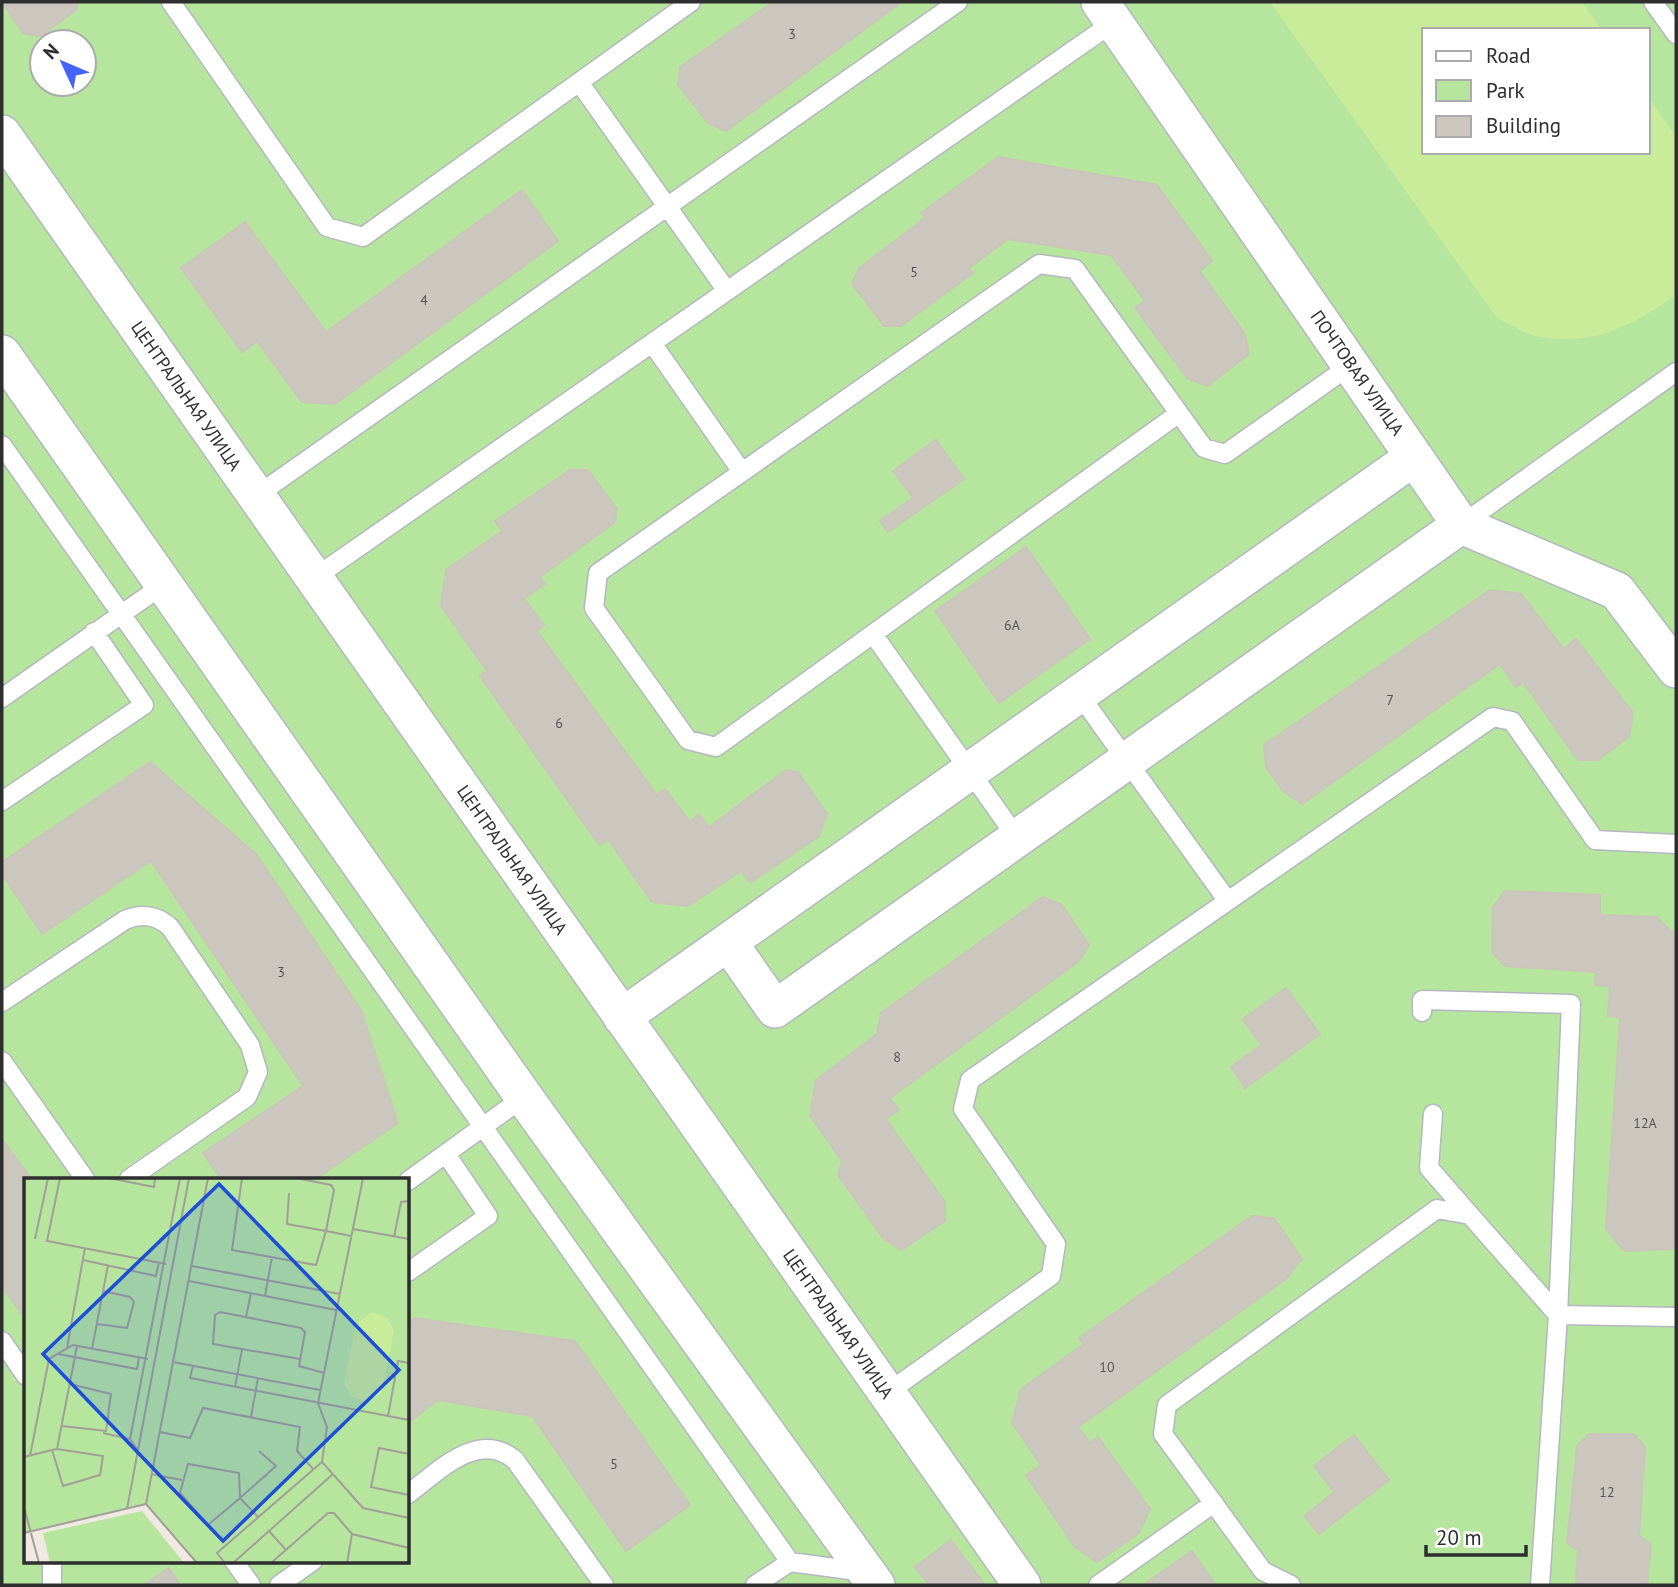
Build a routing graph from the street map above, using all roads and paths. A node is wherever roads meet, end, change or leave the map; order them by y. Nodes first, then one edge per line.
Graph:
1 (171, 2) edge
2 (691, 2) edge
3 (958, 2) edge
4 (1653, 2) edge
5 (1107, 12) edge
6 (1676, 34) edge
7 (579, 82) junction
8 (2, 134) edge
9 (668, 208) junction
10 (727, 291) junction
11 (652, 343) junction
12 (2, 354) edge
13 (1351, 365) junction
14 (1676, 372) edge
15 (1178, 414) junction
16 (2, 446) edge
17 (1414, 457) junction
18 (742, 472) junction
19 (256, 496) junction
20 (1461, 525) junction
21 (314, 578) junction
22 (163, 585) junction
23 (120, 614) junction
24 (94, 632) junction
25 (873, 634) junction
26 (1676, 669) edge
27 (1079, 694) junction
28 (2, 698) edge
29 (1127, 761) junction
30 (970, 771) junction
31 (2, 802) edge
32 (1017, 838) junction
33 (1676, 844) edge
34 (1227, 900) junction
35 (728, 942) junction
36 (2, 1002) edge
37 (1422, 1012) dead end
38 (622, 1017) junction
39 (2, 1061) edge
40 (524, 1097) junction
41 (1433, 1114) dead end
42 (483, 1127) junction
43 (446, 1154) junction
44 (84, 1178) edge
45 (130, 1178) edge
46 (410, 1180) edge
47 (1469, 1215) junction
48 (410, 1271) edge
49 (1558, 1315) junction
50 (1676, 1317) edge
51 (2, 1341) edge
52 (24, 1373) edge
53 (887, 1393) junction
54 (410, 1492) edge
55 (1214, 1503) junction
56 (52, 1562) edge
57 (235, 1562) edge
58 (312, 1562) edge
59 (790, 1562) junction
60 (871, 1578) edge
61 (52, 1585) edge
62 (251, 1585) edge
63 (279, 1585) edge
64 (604, 1585) edge
65 (755, 1585) edge
66 (1022, 1585) edge
67 (1098, 1585) edge
68 (1291, 1585) edge
69 (1540, 1585) edge

1 - 7 lane
2 - 7 lane
3 - 9 lane
4 - 6 lane
5 - 10 lane
5 - 13 street, ПОЧТОВАЯ УЛИЦА
7 - 9 lane
8 - 19 street, ЦЕНТРАЛЬНАЯ УЛИЦА
9 - 10 lane
9 - 19 lane
10 - 11 lane
11 - 18 lane
11 - 21 lane
12 - 22 street
13 - 15 lane
13 - 17 street, ПОЧТОВАЯ УЛИЦА
14 - 20 lane
15 - 18 lane
15 - 25 lane
16 - 23 lane
17 - 20 street, ПОЧТОВАЯ УЛИЦА
17 - 27 street
18 - 25 lane
19 - 21 street, ЦЕНТРАЛЬНАЯ УЛИЦА
20 - 26 street
20 - 29 street
21 - 38 street, ЦЕНТРАЛЬНАЯ УЛИЦА
22 - 23 lane
22 - 40 street
23 - 24 lane
23 - 42 lane
24 - 28 lane
24 - 31 lane
25 - 30 lane
27 - 29 lane
27 - 30 street
29 - 32 street
29 - 34 lane
30 - 32 lane
30 - 35 street
32 - 35 street
33 - 34 lane
34 - 53 lane
35 - 38 street
36 - 45 lane
37 - 49 lane
38 - 53 street, ЦЕНТРАЛЬНАЯ УЛИЦА
39 - 44 lane
40 - 42 lane
40 - 60 street
41 - 47 lane
42 - 43 lane
42 - 59 lane
43 - 46 lane
43 - 48 lane
47 - 49 lane
47 - 55 lane
49 - 50 lane
49 - 69 lane
51 - 52 lane
53 - 66 street, ЦЕНТРАЛЬНАЯ УЛИЦА
54 - 64 lane
55 - 67 lane
55 - 68 lane
56 - 61 lane
57 - 62 lane
58 - 63 lane
59 - 60 lane
59 - 65 lane

